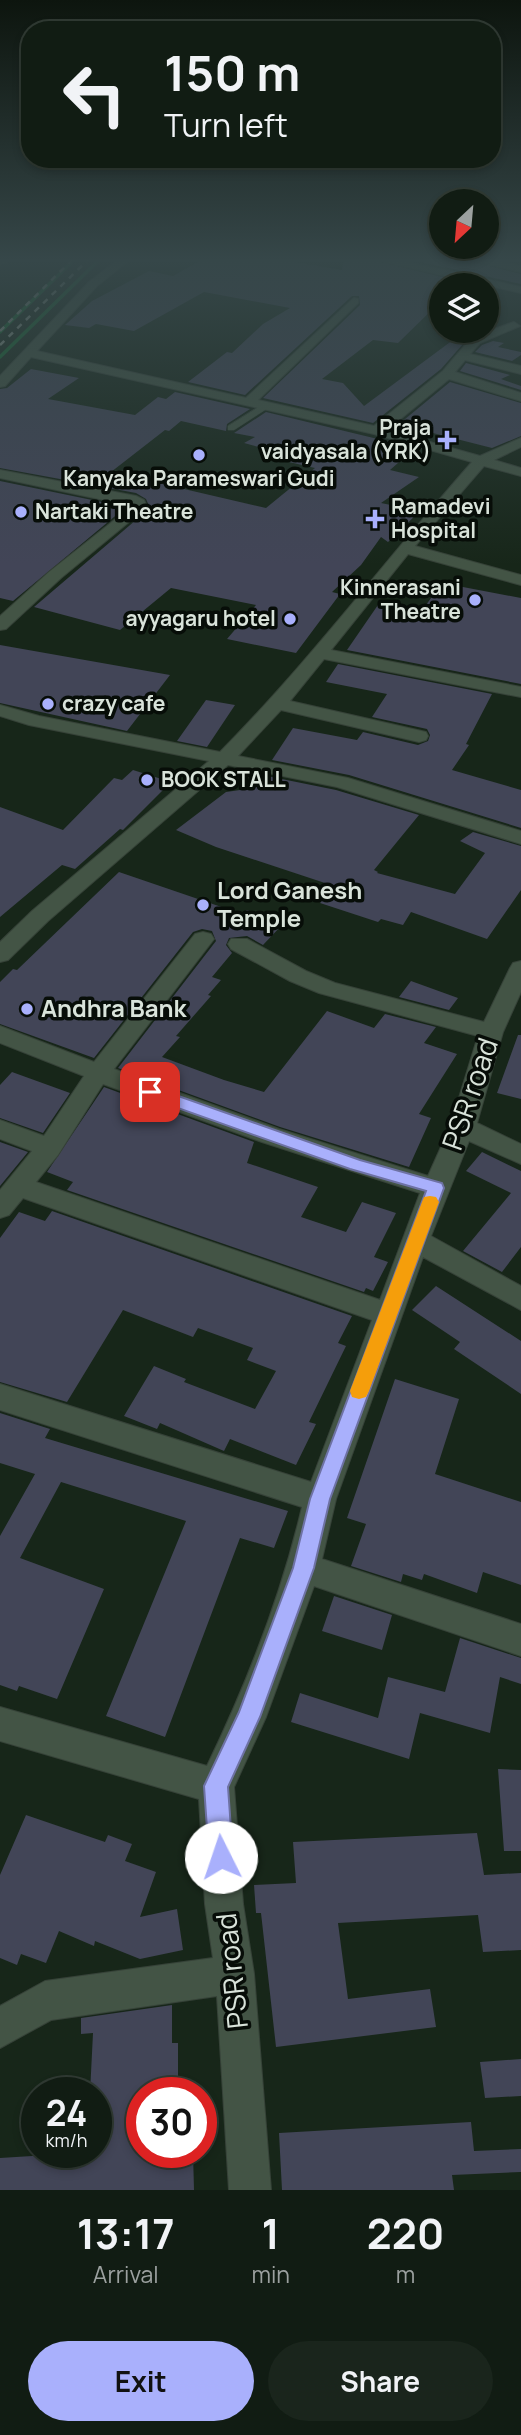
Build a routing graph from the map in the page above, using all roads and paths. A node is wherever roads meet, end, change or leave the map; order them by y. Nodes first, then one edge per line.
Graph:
1 (22, 360) edge
2 (61, 360) edge
3 (292, 360) edge
4 (458, 360) edge
5 (480, 360) edge
6 (521, 370) edge
7 (447, 374) junction
8 (0, 383) edge
9 (521, 397) edge
10 (249, 402) junction
11 (266, 406) junction
12 (231, 428) dead end
13 (377, 431) junction
14 (521, 442) edge
15 (482, 460) junction
16 (521, 471) edge
17 (0, 474) edge
18 (405, 548) junction
19 (521, 580) edge
20 (0, 625) edge
21 (320, 653) junction
22 (521, 692) edge
23 (278, 704) junction
24 (0, 710) edge
25 (419, 736) dead end
26 (226, 757) junction
27 (521, 838) edge
28 (203, 939) dead end
29 (239, 944) dead end
30 (0, 955) edge
31 (521, 968) edge
32 (491, 1032) junction
33 (0, 1034) edge
34 (98, 1073) junction
35 (463, 1127) junction
36 (0, 1129) edge
37 (49, 1148) junction
38 (521, 1155) edge
39 (17, 1186) junction
40 (436, 1188) junction
41 (0, 1208) edge
42 (416, 1240) junction
43 (521, 1299) edge
44 (387, 1314) junction
45 (0, 1397) edge
46 (320, 1499) junction
47 (304, 1568) junction
48 (521, 1640) edge
49 (0, 1724) edge
50 (216, 1786) junction
51 (235, 1973) junction
52 (0, 2028) edge
53 (250, 2190) edge

1 - 8 street
2 - 10 street
3 - 10 street
4 - 7 street
5 - 6 street
7 - 9 street
7 - 13 street
10 - 11 street
11 - 12 street
11 - 13 street
13 - 15 street
14 - 15 street
15 - 16 street
15 - 18 street
17 - 20 street
18 - 19 street
18 - 21 street
21 - 22 street
21 - 23 street
23 - 25 street
23 - 26 street
24 - 26 street
26 - 27 street
26 - 30 street
28 - 34 street
29 - 32 street
31 - 32 street, PSR road
32 - 35 street, PSR road
33 - 34 street
34 - 37 street
34 - 40 street
35 - 38 street
35 - 40 street, PSR road
36 - 37 street
37 - 39 street
39 - 41 street
39 - 44 street
40 - 42 street, PSR road
42 - 43 street
42 - 44 street, PSR road
44 - 46 street, PSR road
45 - 46 street
46 - 47 street, PSR road
47 - 48 street
47 - 50 street, PSR road
49 - 50 street
50 - 51 street, PSR road
51 - 52 street
51 - 53 street, PSR road

